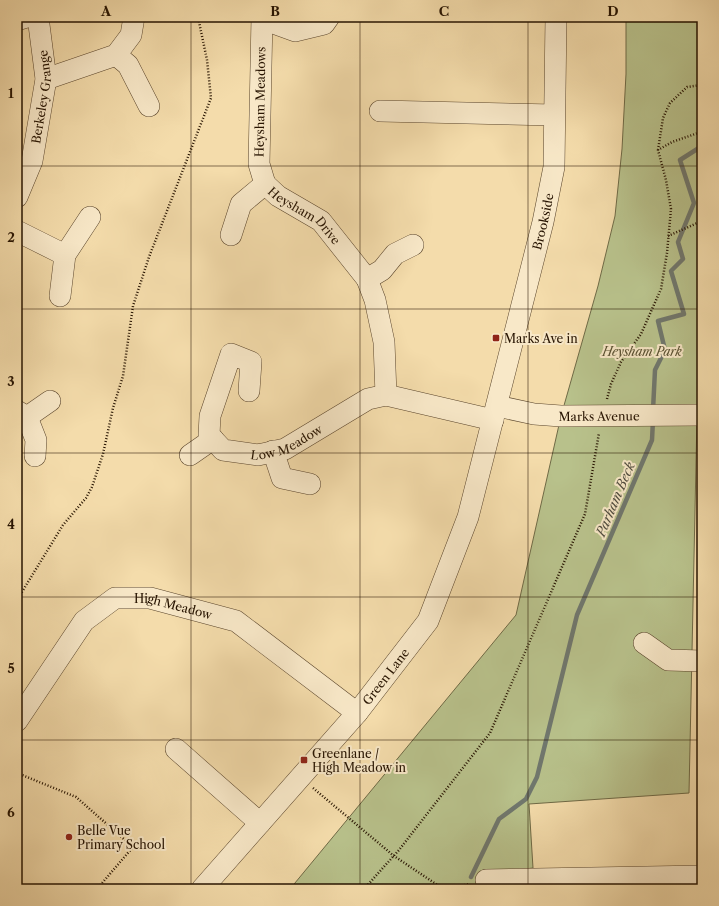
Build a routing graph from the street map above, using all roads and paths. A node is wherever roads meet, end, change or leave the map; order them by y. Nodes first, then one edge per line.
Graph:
1 (27, 17) edge
2 (38, 17) edge
3 (134, 17) edge
4 (198, 17) edge
5 (329, 17) edge
6 (556, 17) edge
7 (262, 18) edge
8 (17, 20) edge
9 (116, 55) junction
10 (46, 79) junction
11 (702, 85) edge
12 (149, 106) dead end
13 (380, 111) dead end
14 (554, 115) junction
15 (702, 126) edge
16 (698, 133) junction
17 (702, 139) edge
18 (658, 150) junction
19 (265, 184) junction
20 (17, 197) edge
21 (90, 217) dead end
22 (702, 221) edge
23 (17, 232) edge
24 (231, 235) dead end
25 (668, 236) junction
26 (413, 245) dead end
27 (65, 255) junction
28 (367, 279) junction
29 (60, 296) dead end
30 (249, 392) dead end
31 (386, 395) junction
32 (50, 401) dead end
33 (495, 413) junction
34 (22, 414) edge
35 (602, 416) junction
36 (702, 416) edge
37 (213, 439) junction
38 (273, 452) junction
39 (190, 455) dead end
40 (35, 456) dead end
41 (310, 484) dead end
42 (17, 600) edge
43 (644, 643) dead end
44 (702, 661) edge
45 (357, 713) junction
46 (17, 720) edge
47 (176, 749) dead end
48 (17, 773) edge
49 (300, 777) junction
50 (260, 823) junction
51 (394, 856) junction
52 (702, 876) edge
53 (486, 880) joint
54 (576, 884) edge
55 (97, 889) edge
56 (202, 889) edge
57 (364, 889) edge

1 - 8 street
2 - 10 street, Berkeley Grange
3 - 9 street
4 - 42 path
5 - 7 street, Heysham Meadows
6 - 14 street, Brookside
7 - 19 street, Heysham Meadows
9 - 10 street
9 - 12 street
10 - 20 street, Berkeley Grange
11 - 18 path
13 - 14 street
14 - 33 street, Brookside
15 - 16 path
16 - 17 path
16 - 18 path
18 - 25 path
19 - 24 street, Heysham Drive
19 - 28 street, Heysham Drive
21 - 27 street
22 - 25 path
23 - 27 street
25 - 35 path
26 - 28 street
27 - 29 street
28 - 31 street, Heysham Drive
30 - 37 street
31 - 33 street, Low Meadow
31 - 38 street, Low Meadow
32 - 34 street
33 - 35 street, Marks Avenue
33 - 45 street, Green Lane
34 - 40 street
35 - 36 street, Marks Avenue
35 - 51 path
37 - 38 street, Low Meadow
37 - 39 street
38 - 41 street
43 - 44 street
45 - 46 street, High Meadow
45 - 49 street, Green Lane
47 - 50 street
48 - 55 path
49 - 50 street, Green Lane
49 - 51 path
50 - 56 street, Green Lane
51 - 53 path
51 - 57 path
52 - 54 street
53 - 54 street

